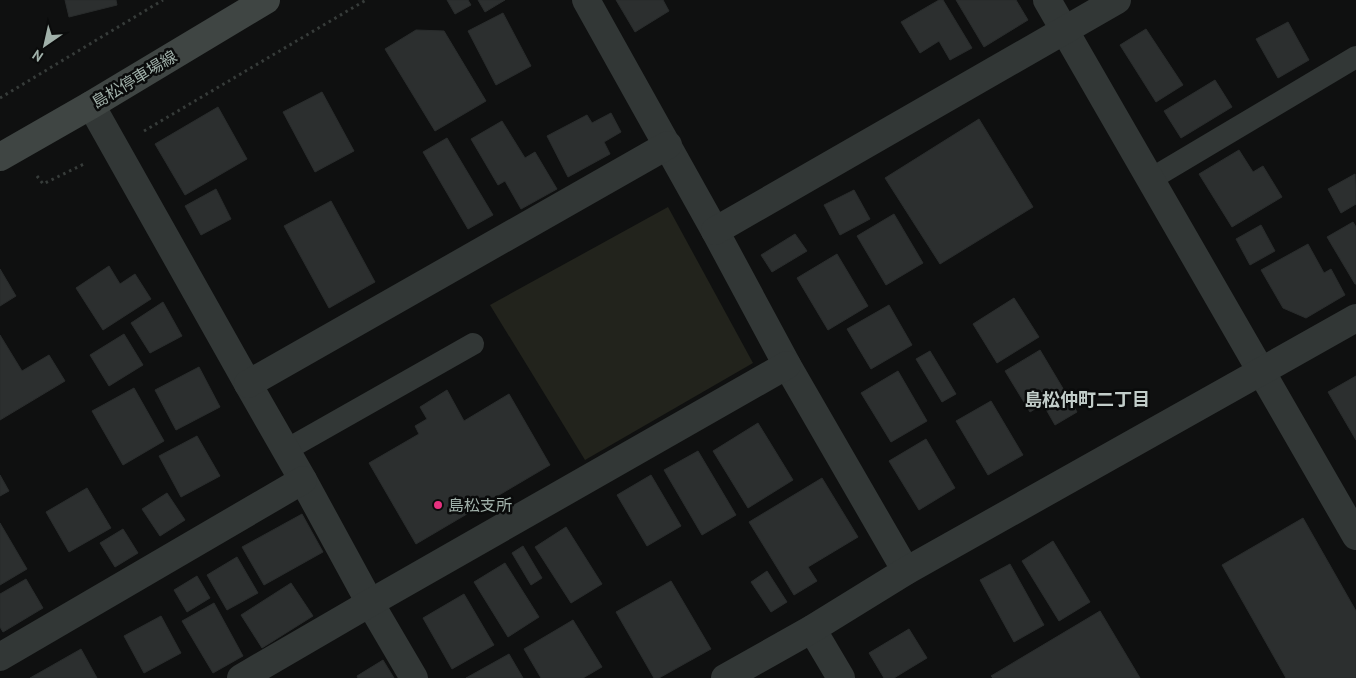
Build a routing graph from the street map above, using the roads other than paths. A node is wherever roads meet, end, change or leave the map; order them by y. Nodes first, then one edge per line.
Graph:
1 (266, 0) edge
2 (586, 0) edge
3 (1047, 0) edge
4 (1117, 0) edge
5 (1065, 30) junction
6 (1356, 57) edge
7 (92, 105) junction
8 (668, 145) junction
9 (9, 152) edge
10 (1151, 179) junction
11 (715, 231) junction
12 (1356, 318) edge
13 (473, 344) dead end
14 (787, 365) junction
15 (1262, 370) junction
16 (248, 384) junction
17 (286, 450) junction
18 (303, 480) junction
19 (1356, 536) edge
20 (906, 572) junction
21 (370, 603) junction
22 (812, 629) junction
23 (0, 657) edge
24 (241, 678) edge
25 (414, 678) edge
26 (725, 678) edge
27 (841, 678) edge

1 - 7 main road, 島松停車場線
2 - 8 street
3 - 5 street
4 - 5 street
5 - 10 street
5 - 11 street
6 - 10 lane
7 - 9 main road, 島松停車場線
7 - 16 street
8 - 11 street
8 - 16 street
10 - 15 street
11 - 14 street
12 - 15 street
13 - 17 lane
14 - 20 street
14 - 21 street
15 - 19 street
15 - 20 street
16 - 17 street
17 - 18 street
18 - 21 street
18 - 23 street
20 - 22 street
21 - 24 street
21 - 25 street
22 - 26 street
22 - 27 street

